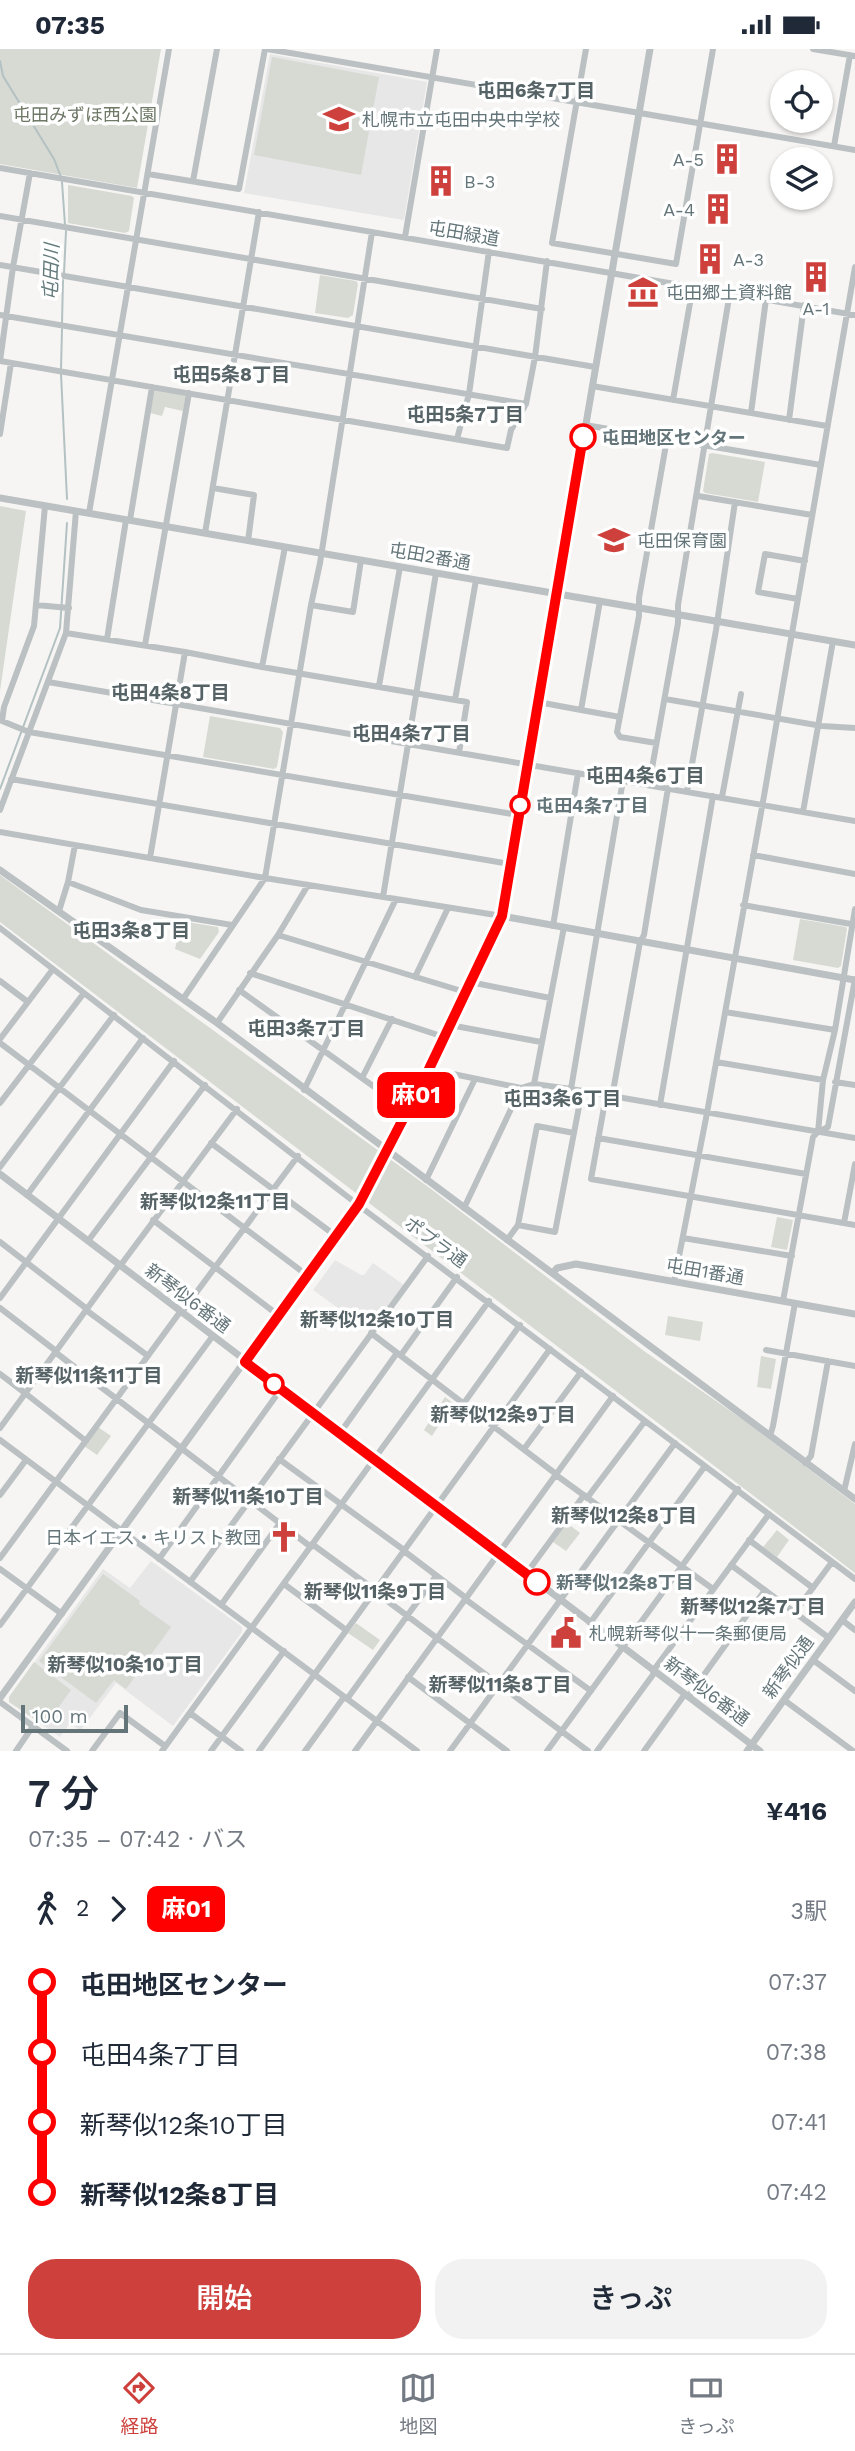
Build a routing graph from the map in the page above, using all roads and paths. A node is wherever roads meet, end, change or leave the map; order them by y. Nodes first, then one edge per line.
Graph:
1 (169, 49) edge
2 (217, 49) edge
3 (266, 49) edge
4 (437, 49) edge
5 (586, 49) edge
6 (650, 49) edge
7 (713, 49) edge
8 (813, 49) edge
9 (302, 52) edge
10 (852, 56) edge
11 (432, 77) junction
12 (577, 102) junction
13 (639, 113) junction
14 (702, 123) junction
15 (834, 146) junction
16 (855, 149) edge
17 (0, 168) edge
18 (30, 173) junction
19 (148, 174) junction
20 (193, 181) junction
21 (145, 193) junction
22 (259, 212) junction
23 (0, 216) edge
24 (22, 220) junction
25 (372, 232) junction
26 (405, 237) junction
27 (137, 240) junction
28 (489, 251) junction
29 (615, 254) junction
30 (251, 258) junction
31 (547, 261) junction
32 (0, 265) edge
33 (13, 267) junction
34 (855, 267) edge
35 (612, 272) junction
36 (365, 278) junction
37 (693, 286) junction
38 (129, 287) junction
39 (730, 292) junction
40 (481, 298) junction
41 (766, 299) junction
42 (804, 305) junction
43 (243, 306) junction
44 (542, 309) junction
45 (852, 314) edge
46 (4, 316) edge
47 (357, 326) junction
48 (121, 335) junction
49 (477, 347) junction
50 (234, 353) junction
51 (535, 357) junction
52 (0, 361) edge
53 (11, 363) junction
54 (595, 367) junction
55 (349, 374) junction
56 (113, 380) junction
57 (592, 386) junction
58 (152, 387) junction
59 (189, 393) junction
60 (469, 394) junction
61 (226, 400) junction
62 (673, 400) junction
63 (526, 404) junction
64 (713, 407) junction
65 (751, 413) junction
66 (342, 419) junction
67 (789, 420) junction
68 (585, 425) junction
69 (827, 426) junction
70 (0, 434) edge
71 (457, 439) junction
72 (667, 439) junction
73 (705, 445) junction
74 (821, 465) junction
75 (214, 488) junction
76 (698, 496) junction
77 (0, 498) edge
78 (735, 502) junction
79 (45, 506) junction
80 (76, 511) junction
81 (89, 513) junction
82 (813, 515) junction
83 (128, 520) junction
84 (166, 527) junction
85 (205, 533) junction
86 (248, 541) junction
87 (285, 547) junction
88 (321, 553) junction
89 (361, 560) junction
90 (805, 561) junction
91 (400, 567) junction
92 (436, 573) junction
93 (476, 580) junction
94 (556, 594) junction
95 (798, 599) junction
96 (600, 601) junction
97 (36, 605) junction
98 (311, 605) junction
99 (69, 608) junction
100 (639, 608) junction
101 (678, 615) junction
102 (716, 621) junction
103 (66, 633) junction
104 (792, 634) junction
105 (107, 639) junction
106 (833, 641) junction
107 (145, 645) junction
108 (855, 645) edge
109 (185, 652) junction
110 (262, 667) junction
111 (301, 674) junction
112 (48, 682) junction
113 (379, 686) junction
114 (416, 693) junction
115 (741, 694) dead end
116 (665, 699) junction
117 (455, 700) junction
118 (538, 702) junction
119 (176, 703) junction
120 (703, 706) junction
121 (581, 710) junction
122 (738, 711) junction
123 (620, 717) junction
124 (778, 718) junction
125 (292, 724) junction
126 (817, 725) junction
127 (855, 728) edge
128 (29, 732) junction
129 (656, 743) junction
130 (409, 745) junction
131 (459, 753) junction
132 (167, 755) junction
133 (527, 764) junction
134 (578, 773) junction
135 (284, 775) junction
136 (11, 779) junction
137 (623, 780) junction
138 (649, 785) junction
139 (668, 788) junction
140 (687, 792) junction
141 (400, 795) junction
142 (713, 796) junction
143 (722, 797) junction
144 (159, 804) junction
145 (761, 805) junction
146 (0, 810) edge
147 (803, 812) junction
148 (518, 815) junction
149 (855, 821) edge
150 (275, 825) junction
151 (0, 832) edge
152 (392, 844) junction
153 (75, 845) junction
154 (752, 855) junction
155 (150, 858) junction
156 (510, 864) junction
157 (0, 870) edge
158 (855, 874) edge
159 (265, 878) junction
160 (68, 882) junction
161 (308, 885) junction
162 (383, 897) junction
163 (396, 899) junction
164 (743, 905) junction
165 (448, 908) junction
166 (855, 909) edge
167 (59, 912) junction
168 (502, 916) junction
169 (851, 924) junction
170 (232, 925) junction
171 (553, 926) junction
172 (564, 927) junction
173 (0, 928) edge
174 (597, 934) junction
175 (278, 935) junction
176 (640, 941) junction
177 (687, 949) junction
178 (734, 957) junction
179 (367, 962) junction
180 (53, 969) junction
181 (250, 973) junction
182 (415, 977) junction
183 (844, 978) junction
184 (855, 979) edge
185 (0, 981) edge
186 (470, 982) junction
187 (239, 990) junction
188 (465, 992) junction
189 (84, 993) junction
190 (550, 997) junction
191 (183, 999) junction
192 (29, 1002) junction
193 (345, 1005) junction
194 (725, 1012) junction
195 (114, 1015) junction
196 (391, 1020) junction
197 (217, 1023) junction
198 (450, 1025) junction
199 (835, 1030) junction
200 (845, 1032) junction
201 (855, 1034) edge
202 (444, 1037) junction
203 (143, 1038) junction
204 (0, 1041) edge
205 (541, 1042) junction
206 (323, 1051) junction
207 (174, 1061) junction
208 (716, 1062) junction
209 (29, 1065) junction
210 (429, 1069) junction
211 (362, 1078) junction
212 (475, 1079) junction
213 (823, 1080) junction
214 (835, 1081) junction
215 (534, 1084) junction
216 (205, 1085) junction
217 (855, 1085) edge
218 (59, 1089) junction
219 (521, 1089) junction
220 (571, 1089) junction
221 (304, 1090) junction
222 (582, 1091) junction
223 (609, 1096) junction
224 (0, 1103) edge
225 (660, 1105) junction
226 (237, 1109) junction
227 (89, 1111) junction
228 (408, 1111) junction
229 (707, 1113) junction
230 (818, 1132) junction
231 (574, 1133) junction
232 (120, 1134) junction
233 (598, 1138) junction
234 (855, 1138) edge
235 (211, 1143) junction
236 (388, 1151) junction
237 (298, 1156) junction
238 (699, 1156) junction
239 (150, 1157) junction
240 (855, 1164) edge
241 (0, 1167) edge
242 (0, 1174) edge
243 (806, 1174) junction
244 (426, 1180) junction
245 (182, 1182) junction
246 (274, 1189) junction
247 (27, 1195) junction
248 (691, 1197) junction
249 (359, 1204) junction
250 (464, 1208) junction
251 (799, 1216) junction
252 (58, 1219) junction
253 (153, 1220) junction
254 (844, 1223) junction
255 (518, 1225) junction
256 (855, 1225) edge
257 (244, 1228) junction
258 (336, 1236) junction
259 (682, 1238) junction
260 (507, 1240) junction
261 (88, 1241) junction
262 (0, 1242) edge
263 (428, 1255) junction
264 (792, 1256) junction
265 (26, 1262) junction
266 (119, 1265) junction
267 (215, 1268) junction
268 (553, 1273) junction
269 (308, 1276) junction
270 (457, 1277) junction
271 (674, 1282) junction
272 (0, 1298) edge
273 (489, 1301) junction
274 (783, 1301) junction
275 (795, 1303) junction
276 (0, 1308) edge
277 (87, 1309) junction
278 (181, 1313) junction
279 (855, 1314) edge
280 (278, 1315) junction
281 (520, 1325) junction
282 (371, 1333) junction
283 (212, 1337) junction
284 (550, 1349) junction
285 (766, 1350) dead end
286 (56, 1351) junction
287 (399, 1354) junction
288 (787, 1354) junction
289 (148, 1356) junction
290 (828, 1361) junction
291 (245, 1362) junction
292 (855, 1366) edge
293 (580, 1372) junction
294 (0, 1374) edge
295 (432, 1380) junction
296 (281, 1389) junction
297 (25, 1393) junction
298 (613, 1396) junction
299 (117, 1399) junction
300 (464, 1403) junction
301 (313, 1413) junction
302 (645, 1421) junction
303 (149, 1423) junction
304 (494, 1427) junction
305 (0, 1428) edge
306 (340, 1433) junction
307 (770, 1436) junction
308 (0, 1440) edge
309 (86, 1441) junction
310 (675, 1443) junction
311 (855, 1444) edge
312 (182, 1448) junction
313 (524, 1449) junction
314 (279, 1459) junction
315 (26, 1460) junction
316 (374, 1460) junction
317 (805, 1463) junction
318 (705, 1466) junction
319 (556, 1474) junction
320 (219, 1477) junction
321 (56, 1482) junction
322 (738, 1489) junction
323 (844, 1491) junction
324 (0, 1495) edge
325 (585, 1497) junction
326 (855, 1499) edge
327 (249, 1500) junction
328 (89, 1506) junction
329 (341, 1506) junction
330 (436, 1506) junction
331 (769, 1514) junction
332 (618, 1521) junction
333 (280, 1523) junction
334 (122, 1531) junction
335 (749, 1539) junction
336 (650, 1542) junction
337 (312, 1546) junction
338 (404, 1551) junction
339 (498, 1553) junction
340 (0, 1558) edge
341 (159, 1559) junction
342 (832, 1562) junction
343 (731, 1565) junction
344 (682, 1566) junction
345 (0, 1569) edge
346 (526, 1574) junction
347 (436, 1576) junction
348 (855, 1579) edge
349 (190, 1582) junction
350 (284, 1584) junction
351 (813, 1588) junction
352 (27, 1589) junction
353 (713, 1589) junction
354 (765, 1590) junction
355 (375, 1591) junction
356 (466, 1598) junction
357 (560, 1600) junction
358 (855, 1602) edge
359 (221, 1605) junction
360 (795, 1612) junction
361 (62, 1614) junction
362 (407, 1615) junction
363 (842, 1620) junction
364 (590, 1623) junction
365 (0, 1625) edge
366 (252, 1628) junction
367 (346, 1630) junction
368 (855, 1630) edge
369 (437, 1638) junction
370 (829, 1638) junction
371 (528, 1645) junction
372 (623, 1648) junction
373 (284, 1651) junction
374 (813, 1660) junction
375 (654, 1671) junction
376 (314, 1674) junction
377 (408, 1677) junction
378 (499, 1684) junction
379 (591, 1691) junction
380 (855, 1691) edge
381 (687, 1696) junction
382 (346, 1698) junction
383 (0, 1700) edge
384 (784, 1700) junction
385 (190, 1713) junction
386 (377, 1721) junction
387 (470, 1723) junction
388 (33, 1726) junction
389 (562, 1731) junction
390 (222, 1737) junction
391 (408, 1744) junction
392 (749, 1748) edge
393 (164, 1749) edge
394 (853, 1750) edge
395 (16, 1751) edge
396 (67, 1751) edge
397 (92, 1751) edge
398 (211, 1751) edge
399 (241, 1751) edge
400 (259, 1751) edge
401 (305, 1751) edge
402 (355, 1751) edge
403 (402, 1751) edge
404 (417, 1751) edge
405 (450, 1751) edge
406 (508, 1751) edge
407 (548, 1751) edge
408 (588, 1751) edge
409 (597, 1751) edge
410 (643, 1751) edge
411 (760, 1751) edge

1 - 19 street
2 - 20 street
3 - 9 street
3 - 20 street
4 - 11 street
5 - 12 street
6 - 13 street
7 - 14 street
8 - 10 street
9 - 11 street
10 - 15 street
11 - 12 street
11 - 26 street
12 - 13 street
12 - 29 street
13 - 14 street
13 - 29 street
14 - 15 street
14 - 29 street
15 - 16 street
17 - 18 street
18 - 21 street, 屯田緑道
18 - 24 street
19 - 20 street
19 - 21 street
21 - 22 street, 屯田緑道
21 - 27 street
22 - 25 street, 屯田緑道
22 - 30 street
23 - 24 street
24 - 27 street
24 - 33 street
25 - 26 street, 屯田緑道
25 - 36 street
26 - 28 street, 屯田緑道
27 - 30 street
27 - 38 street
28 - 31 street, 屯田緑道
28 - 40 street
29 - 35 street
30 - 36 street
30 - 43 street
31 - 35 street, 屯田緑道
31 - 44 street
32 - 33 street
33 - 38 street
33 - 46 street
34 - 45 street
35 - 37 street, 屯田緑道
35 - 54 street
36 - 40 street
36 - 47 street
37 - 39 street, 屯田緑道
37 - 62 street
38 - 43 street
38 - 48 street
39 - 41 street, 屯田緑道
39 - 64 street
40 - 44 street
40 - 49 street
41 - 42 street, 屯田緑道
41 - 65 street
42 - 45 street, 屯田緑道
42 - 67 street
43 - 47 street
43 - 50 street
44 - 51 street
45 - 69 street
46 - 48 street
46 - 52 street
47 - 49 street
47 - 55 street
48 - 50 street
48 - 56 street
49 - 51 street
49 - 60 street
50 - 55 street
50 - 61 street
51 - 54 street
51 - 63 street
52 - 53 street
53 - 56 street
53 - 70 street
54 - 57 street
55 - 60 street
55 - 66 street
56 - 58 street
56 - 81 street
57 - 62 street
57 - 68 street
58 - 59 street
58 - 83 street
59 - 61 street
59 - 84 street
60 - 63 street
60 - 71 street
61 - 66 street
61 - 75 street
62 - 64 street
63 - 71 street
64 - 65 street
64 - 73 street
65 - 67 street
66 - 71 street
66 - 88 street
67 - 69 street
68 - 72 street
68 - 94 street
69 - 74 street
72 - 73 street
72 - 100 street
73 - 74 street
73 - 76 street
74 - 82 street
75 - 85 street
75 - 86 street
76 - 78 street
76 - 101 street
77 - 79 street, 屯田2番通
78 - 82 street
78 - 102 street
79 - 80 street, 屯田2番通
79 - 97 street
80 - 81 street, 屯田2番通
80 - 99 street
81 - 83 street, 屯田2番通
82 - 90 street
83 - 84 street, 屯田2番通
83 - 105 street
84 - 85 street, 屯田2番通
84 - 107 street
85 - 86 street, 屯田2番通
86 - 87 street, 屯田2番通
87 - 88 street, 屯田2番通
87 - 110 street
88 - 89 street, 屯田2番通
88 - 98 street
89 - 91 street, 屯田2番通
89 - 98 street
90 - 95 street
90 - 95 street
91 - 92 street, 屯田2番通
91 - 113 street
92 - 93 street, 屯田2番通
92 - 114 street
93 - 94 street, 屯田2番通
93 - 117 street
94 - 96 street, 屯田2番通
94 - 118 street
95 - 104 street
96 - 100 street, 屯田2番通
96 - 121 street
97 - 99 street
97 - 128 street
98 - 111 street
99 - 103 street
100 - 101 street, 屯田2番通
100 - 123 street
101 - 102 street, 屯田2番通
101 - 116 street
102 - 104 street, 屯田2番通
102 - 120 street
103 - 105 street
103 - 112 street
104 - 106 street, 屯田2番通
104 - 124 street
105 - 107 street
106 - 108 street, 屯田2番通
106 - 126 street
107 - 109 street
109 - 110 street
109 - 119 street
110 - 111 street
111 - 113 street
111 - 125 street
112 - 119 street
112 - 128 street
113 - 114 street
114 - 117 street
114 - 130 street
115 - 122 street
116 - 120 street
116 - 129 street
117 - 131 street
118 - 121 street
118 - 133 street
119 - 125 street
119 - 132 street
120 - 122 street
120 - 140 street
121 - 123 street
122 - 124 street
122 - 143 street
123 - 129 street
124 - 126 street
124 - 145 street
125 - 130 street
125 - 135 street
126 - 127 street
126 - 147 street
128 - 132 street
128 - 136 street
129 - 138 street
130 - 131 street
130 - 141 street
131 - 133 street
132 - 135 street
132 - 144 street
133 - 134 street
133 - 148 street
134 - 137 street
134 - 171 street
135 - 141 street
135 - 150 street
136 - 144 street
136 - 146 street
137 - 138 street
137 - 174 street
138 - 139 street
139 - 140 street
139 - 176 street
140 - 142 street
141 - 148 street
141 - 152 street
142 - 143 street
142 - 177 street
143 - 145 street
144 - 150 street
144 - 155 street
145 - 147 street
145 - 154 street
147 - 149 street
148 - 156 street
150 - 152 street
150 - 159 street
151 - 153 street
152 - 156 street
152 - 162 street
153 - 155 street
153 - 160 street
154 - 158 street
154 - 164 street
155 - 159 street
156 - 168 street
157 - 167 street
159 - 161 street
159 - 170 street
160 - 167 street
160 - 170 street
161 - 162 street
161 - 175 street
162 - 163 street
163 - 165 street
163 - 179 street
164 - 169 street
164 - 178 street
165 - 168 street
165 - 182 street
166 - 169 street
167 - 191 street
168 - 171 street
168 - 186 street
169 - 183 street
170 - 191 street
171 - 172 street
172 - 174 street
172 - 190 street
173 - 180 street, ポプラ通
174 - 176 street
174 - 220 street
175 - 179 street
175 - 181 street
176 - 177 street
176 - 223 street
177 - 178 street
177 - 225 street
178 - 183 street
178 - 194 street
179 - 182 street
179 - 193 street
180 - 189 street, ポプラ通
180 - 192 street
181 - 187 street
181 - 193 street
182 - 188 street
183 - 184 street
183 - 199 street
184 - 200 street
185 - 192 street
186 - 188 street
186 - 190 street
187 - 197 street
187 - 206 street
188 - 198 street
189 - 195 street, ポプラ通
189 - 209 street
190 - 205 street
191 - 197 street
192 - 204 street
193 - 196 street
193 - 206 street
194 - 199 street
194 - 208 street
195 - 203 street, ポプラ通
195 - 218 street
196 - 202 street
196 - 211 street
197 - 221 street
198 - 202 street
198 - 205 street
199 - 213 street
200 - 201 street
200 - 214 street
202 - 210 street
203 - 207 street, ポプラ通
203 - 227 street
204 - 209 street
205 - 215 street
206 - 211 street
206 - 221 street
207 - 216 street, ポプラ通
207 - 232 street
208 - 213 street
208 - 229 street
209 - 218 street
209 - 224 street
210 - 212 street
210 - 228 street
211 - 228 street
212 - 219 street
212 - 244 street
213 - 230 street
214 - 217 street
214 - 230 street
215 - 219 street
215 - 220 street
216 - 226 street, ポプラ通
216 - 239 street
218 - 227 street
218 - 241 street
219 - 250 street
220 - 222 street
221 - 236 street
222 - 223 street
222 - 231 street
223 - 225 street
223 - 233 street
225 - 229 street
226 - 235 street
226 - 237 street, ポプラ通
227 - 232 street
227 - 247 street
228 - 236 street
229 - 230 street
229 - 238 street
230 - 234 street
230 - 243 street
231 - 255 street
231 - 255 street
232 - 239 street
232 - 252 street
233 - 238 street
233 - 248 street
235 - 245 street
235 - 246 street
236 - 244 street
236 - 249 street
237 - 246 street
237 - 249 street, ポプラ通
238 - 243 street
238 - 248 street
239 - 245 street
239 - 261 street
240 - 254 street
242 - 247 street, 新琴似6番通
243 - 251 street
244 - 250 street
245 - 253 street
245 - 257 street
246 - 257 street
246 - 258 street
247 - 252 street, 新琴似6番通
248 - 251 street
248 - 259 street
249 - 258 street
249 - 263 street, ポプラ通
250 - 260 street
251 - 254 street
251 - 264 street
252 - 261 street, 新琴似6番通
252 - 265 street
253 - 266 street
253 - 267 street
254 - 256 street
255 - 260 street
257 - 267 street
257 - 269 street
258 - 269 street
259 - 264 street
259 - 271 street
260 - 268 street
261 - 266 street, 新琴似6番通
262 - 265 street
263 - 270 street, ポプラ通
263 - 282 street
264 - 274 street
265 - 272 street
265 - 277 street
266 - 277 street
266 - 278 street, 新琴似6番通
267 - 278 street
267 - 280 street
268 - 271 street, 屯田1番通
268 - 307 street
269 - 280 street
270 - 273 street, ポプラ通
270 - 287 street
271 - 274 street, 屯田1番通
273 - 281 street, ポプラ通
273 - 295 street
274 - 275 street, 屯田1番通
275 - 279 street, 屯田1番通
275 - 288 street
276 - 286 street
277 - 286 street
277 - 289 street
278 - 283 street, 新琴似6番通
278 - 289 street
280 - 291 street
281 - 284 street, ポプラ通
281 - 300 street
282 - 287 street
282 - 301 street
283 - 291 street, 新琴似6番通
283 - 303 street
284 - 293 street, ポプラ通
284 - 304 street
285 - 288 street
286 - 297 street
286 - 299 street
287 - 295 street
287 - 306 street
288 - 290 street
288 - 307 street
289 - 299 street
290 - 292 street
290 - 317 street
291 - 296 street, 新琴似6番通
291 - 312 street
293 - 298 street, ポプラ通
293 - 313 street
294 - 297 street
295 - 300 street
295 - 316 street
296 - 301 street, 新琴似6番通
296 - 320 street
297 - 305 street
297 - 309 street
298 - 302 street, ポプラ通
298 - 319 street
299 - 303 street
299 - 309 street
300 - 304 street
301 - 306 street, 新琴似6番通
301 - 314 street
302 - 310 street, ポプラ通
302 - 325 street
303 - 312 street
303 - 328 street
304 - 313 street
304 - 330 street
306 - 316 street, 新琴似6番通
307 - 317 street
308 - 315 street
309 - 321 street
310 - 318 street, ポプラ通
310 - 332 street
311 - 323 street
312 - 320 street
312 - 334 street
313 - 319 street
314 - 327 street
314 - 329 street
315 - 321 street
315 - 324 street
316 - 329 street
316 - 330 street, 新琴似6番通
317 - 323 street
318 - 322 street, ポプラ通
318 - 336 street
319 - 325 street
319 - 339 street
320 - 327 street
320 - 341 street
321 - 328 street
321 - 340 street
322 - 331 street, ポプラ通
322 - 344 street
323 - 326 street
325 - 332 street
325 - 346 street
327 - 333 street
327 - 349 street
328 - 334 street
328 - 352 street
329 - 337 street
329 - 338 street
330 - 338 street
330 - 339 street, 新琴似6番通
331 - 335 street
331 - 342 street, ポプラ通
332 - 336 street
332 - 357 street
333 - 337 street
333 - 359 street
334 - 341 street
334 - 361 street
335 - 343 street
335 - 351 street
336 - 344 street
336 - 364 street
337 - 350 street
337 - 355 street
338 - 347 street
338 - 355 street
339 - 346 street, 新琴似6番通
339 - 356 street
341 - 349 street
342 - 348 street, ポプラ通
342 - 351 street
343 - 353 street
343 - 354 street
344 - 353 street
344 - 372 street
345 - 352 street
346 - 357 street, 新琴似6番通
347 - 356 street
347 - 362 street
349 - 359 street
350 - 366 street
350 - 367 street
351 - 360 street
352 - 361 street
352 - 365 street
353 - 375 street
354 - 360 street
354 - 381 street
355 - 362 street
355 - 367 street
356 - 369 street
356 - 371 street
357 - 364 street, 新琴似6番通
357 - 371 street
358 - 363 street, 新琴似通
359 - 366 street
360 - 370 street
361 - 383 street
362 - 369 street
362 - 382 street
363 - 368 street
363 - 370 street, 新琴似通
364 - 372 street, 新琴似6番通
366 - 373 street
366 - 385 street
367 - 376 street
369 - 377 street
369 - 378 street
370 - 374 street, 新琴似通
371 - 378 street
371 - 379 street
372 - 375 street, 新琴似6番通
372 - 379 street
373 - 376 street
373 - 390 street
374 - 380 street
374 - 384 street, 新琴似通
375 - 381 street, 新琴似6番通
375 - 409 street
376 - 382 street
376 - 400 street
377 - 386 street
377 - 387 street
378 - 387 street
378 - 389 street
379 - 389 street
381 - 392 street, 新琴似6番通
381 - 410 street
382 - 386 street
382 - 401 street
383 - 388 street
384 - 392 street, 新琴似通
384 - 394 street
385 - 390 street
385 - 393 street
386 - 391 street
386 - 402 street
387 - 405 street
387 - 406 street
388 - 395 street
388 - 396 street
389 - 407 street
389 - 408 street
390 - 398 street
390 - 399 street
391 - 403 street
391 - 404 street
392 - 411 street, 新琴似6番通
393 - 397 street

